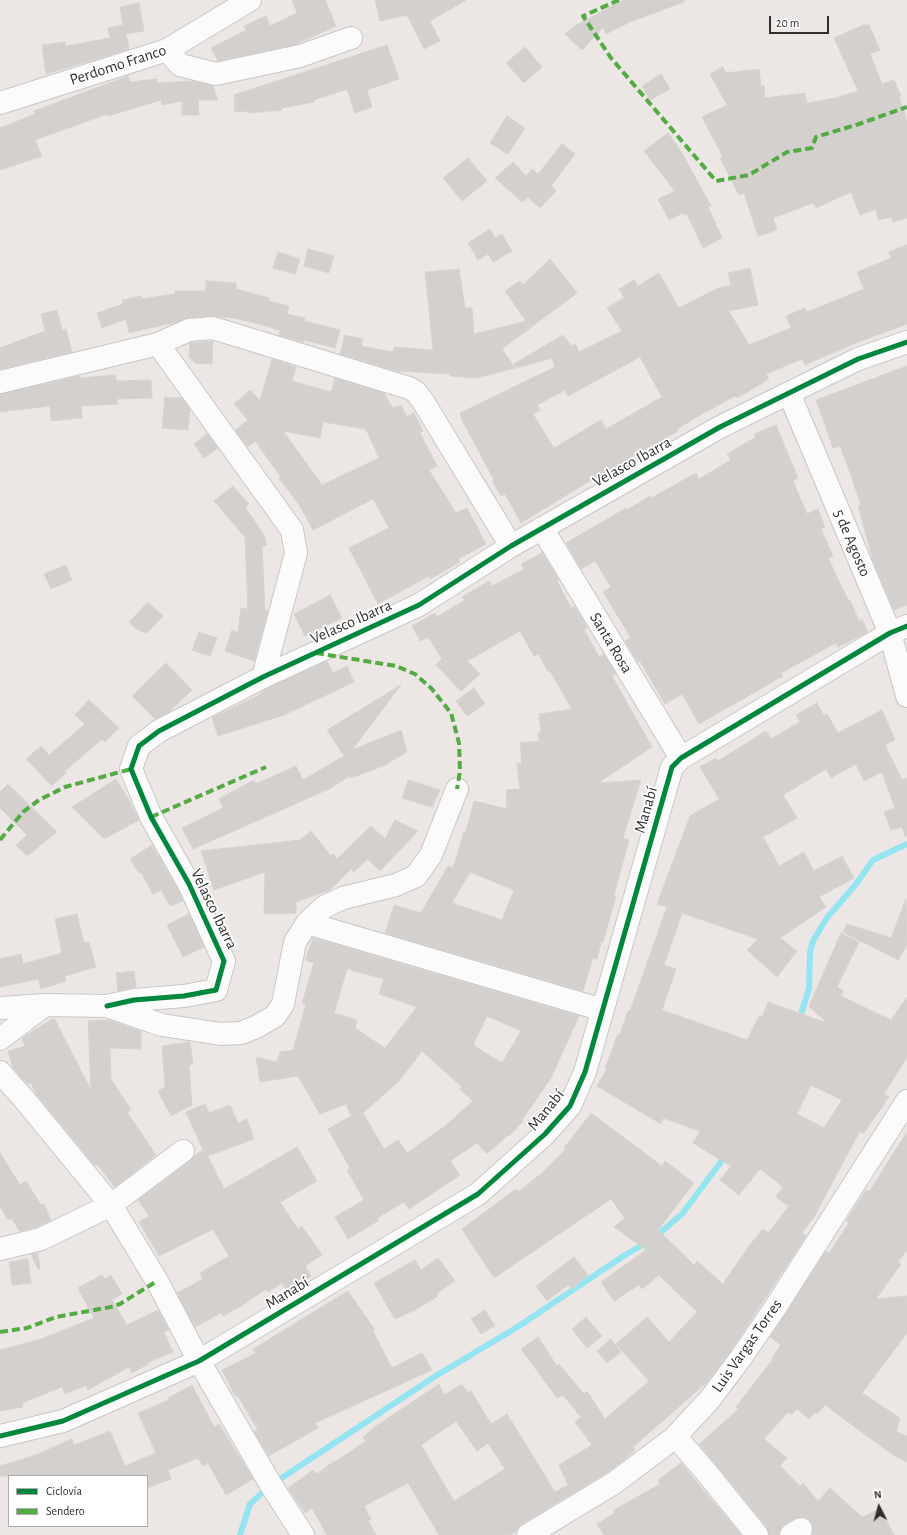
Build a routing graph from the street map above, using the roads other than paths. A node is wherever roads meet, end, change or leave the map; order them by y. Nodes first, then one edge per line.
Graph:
1 (250, 0) edge
2 (351, 38) dead end
3 (167, 50) junction
4 (0, 103) edge
5 (907, 342) edge
6 (158, 344) junction
7 (0, 382) edge
8 (789, 393) junction
9 (542, 528) junction
10 (511, 546) junction
11 (898, 630) edge
12 (263, 677) junction
13 (907, 696) edge
14 (681, 758) junction
15 (457, 789) dead end
16 (307, 923) junction
17 (45, 1005) junction
18 (107, 1006) junction
19 (0, 1008) edge
20 (603, 1010) junction
21 (0, 1039) edge
22 (0, 1072) edge
23 (907, 1101) edge
24 (182, 1151) dead end
25 (111, 1205) junction
26 (0, 1249) edge
27 (199, 1361) junction
28 (0, 1436) edge
29 (674, 1438) junction
30 (303, 1535) edge
31 (528, 1535) edge
32 (757, 1535) edge

1 - 3 street, Perdomo Franco
2 - 3 street
3 - 4 street, Perdomo Franco
5 - 8 street, Velasco Ibarra
6 - 7 street
6 - 10 street
6 - 12 street
8 - 9 street, Velasco Ibarra
8 - 11 street, 5 de Agosto
9 - 10 street, Velasco Ibarra
9 - 14 street, Santa Rosa
10 - 12 street, Velasco Ibarra
11 - 13 street, 5 de Agosto
11 - 14 street, Manabí
12 - 18 street, Velasco Ibarra
14 - 20 street, Manabí
15 - 16 street
16 - 18 street
16 - 20 street
17 - 18 street
17 - 19 street
17 - 21 street
20 - 27 street, Manabí
22 - 25 street
23 - 29 street, Luis Vargas Torres
24 - 25 street
25 - 26 street
25 - 27 street
27 - 28 street, Manabí
27 - 30 street
29 - 31 street, Luis Vargas Torres
29 - 32 street

